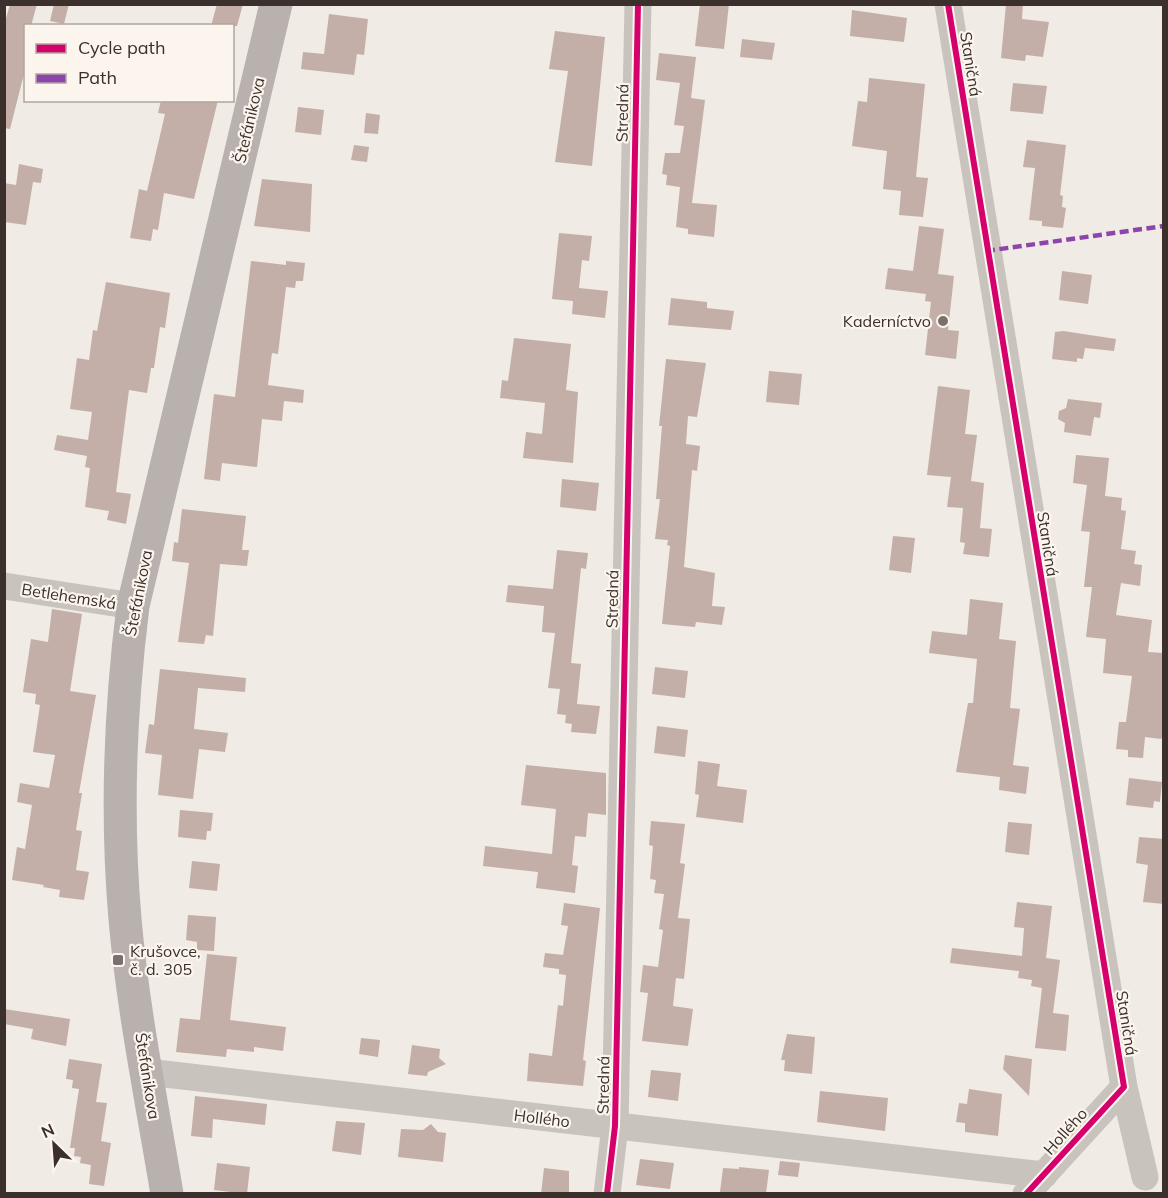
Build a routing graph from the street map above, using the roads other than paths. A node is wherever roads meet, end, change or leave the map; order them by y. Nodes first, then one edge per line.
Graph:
1 (276, 4) edge
2 (638, 4) edge
3 (948, 4) edge
4 (4, 586) edge
5 (133, 606) junction
6 (147, 1072) junction
7 (1124, 1087) junction
8 (615, 1126) junction
9 (1145, 1177) dead end
10 (1035, 1184) edge
11 (167, 1194) edge
12 (607, 1194) edge

1 - 5 main road, Štefánikova
2 - 8 street, Stredná
3 - 7 street, Staničná
4 - 5 street, Betlehemská
5 - 6 main road, Štefánikova
6 - 8 street, Hollého
6 - 11 main road, Štefánikova
7 - 9 street, Staničná
7 - 10 street, Hollého
8 - 10 street, Hollého
8 - 12 street, Stredná

